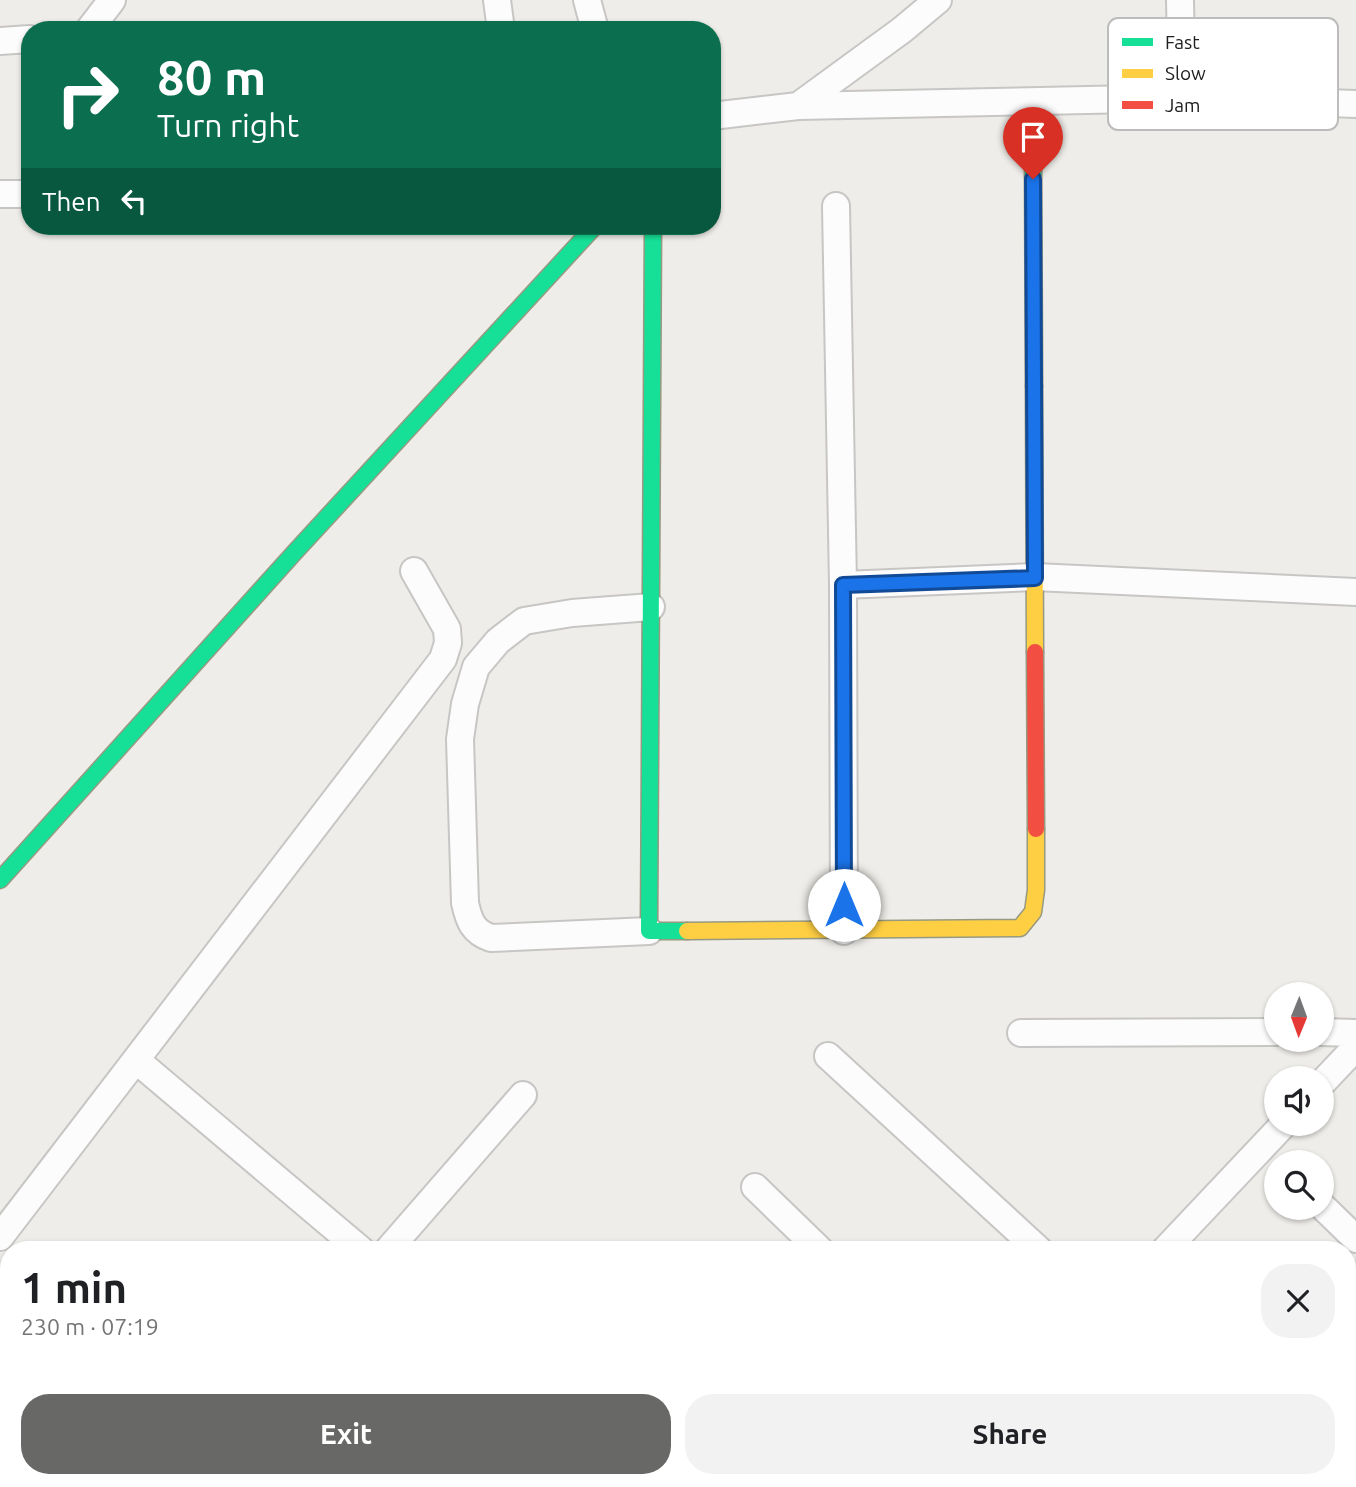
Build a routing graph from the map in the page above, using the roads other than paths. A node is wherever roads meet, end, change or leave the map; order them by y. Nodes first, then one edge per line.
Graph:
1 (112, 0) edge
2 (497, 0) edge
3 (587, 0) edge
4 (938, 0) edge
5 (1180, 0) edge
6 (1180, 18) edge
7 (96, 21) edge
8 (500, 21) edge
9 (593, 21) edge
10 (21, 40) edge
11 (0, 41) edge
12 (1108, 100) edge
13 (1338, 103) edge
14 (1356, 104) edge
15 (798, 106) junction
16 (721, 115) edge
17 (1033, 152) dead end
18 (0, 194) edge
19 (21, 194) edge
20 (836, 206) dead end
21 (587, 235) edge
22 (653, 235) edge
23 (414, 571) dead end
24 (1035, 578) junction
25 (843, 585) junction
26 (1356, 592) edge
27 (651, 607) junction
28 (0, 880) edge
29 (649, 931) junction
30 (844, 931) junction
31 (1264, 1032) edge
32 (1334, 1032) edge
33 (1021, 1033) dead end
34 (1356, 1033) edge
35 (1356, 1047) edge
36 (828, 1056) dead end
37 (136, 1060) junction
38 (1334, 1070) edge
39 (523, 1095) dead end
40 (1264, 1159) edge
41 (755, 1187) dead end
42 (1334, 1218) edge
43 (0, 1237) edge
44 (1356, 1239) edge
45 (350, 1241) edge
46 (396, 1241) edge
47 (811, 1241) edge
48 (1029, 1241) edge
49 (1175, 1241) edge

1 - 7 street
2 - 8 street
3 - 9 street
4 - 15 street
5 - 6 street
10 - 11 street
12 - 15 street
13 - 14 street
15 - 16 street
17 - 24 street
18 - 19 street
20 - 25 street
21 - 28 street
22 - 27 street
23 - 37 street
24 - 25 street
24 - 26 street
24 - 30 street
25 - 30 street
27 - 29 street
27 - 29 street
29 - 30 street
31 - 33 street
32 - 34 street
35 - 38 street
36 - 48 street
37 - 43 street
37 - 45 street
39 - 46 street
40 - 49 street
41 - 47 street
42 - 44 street

